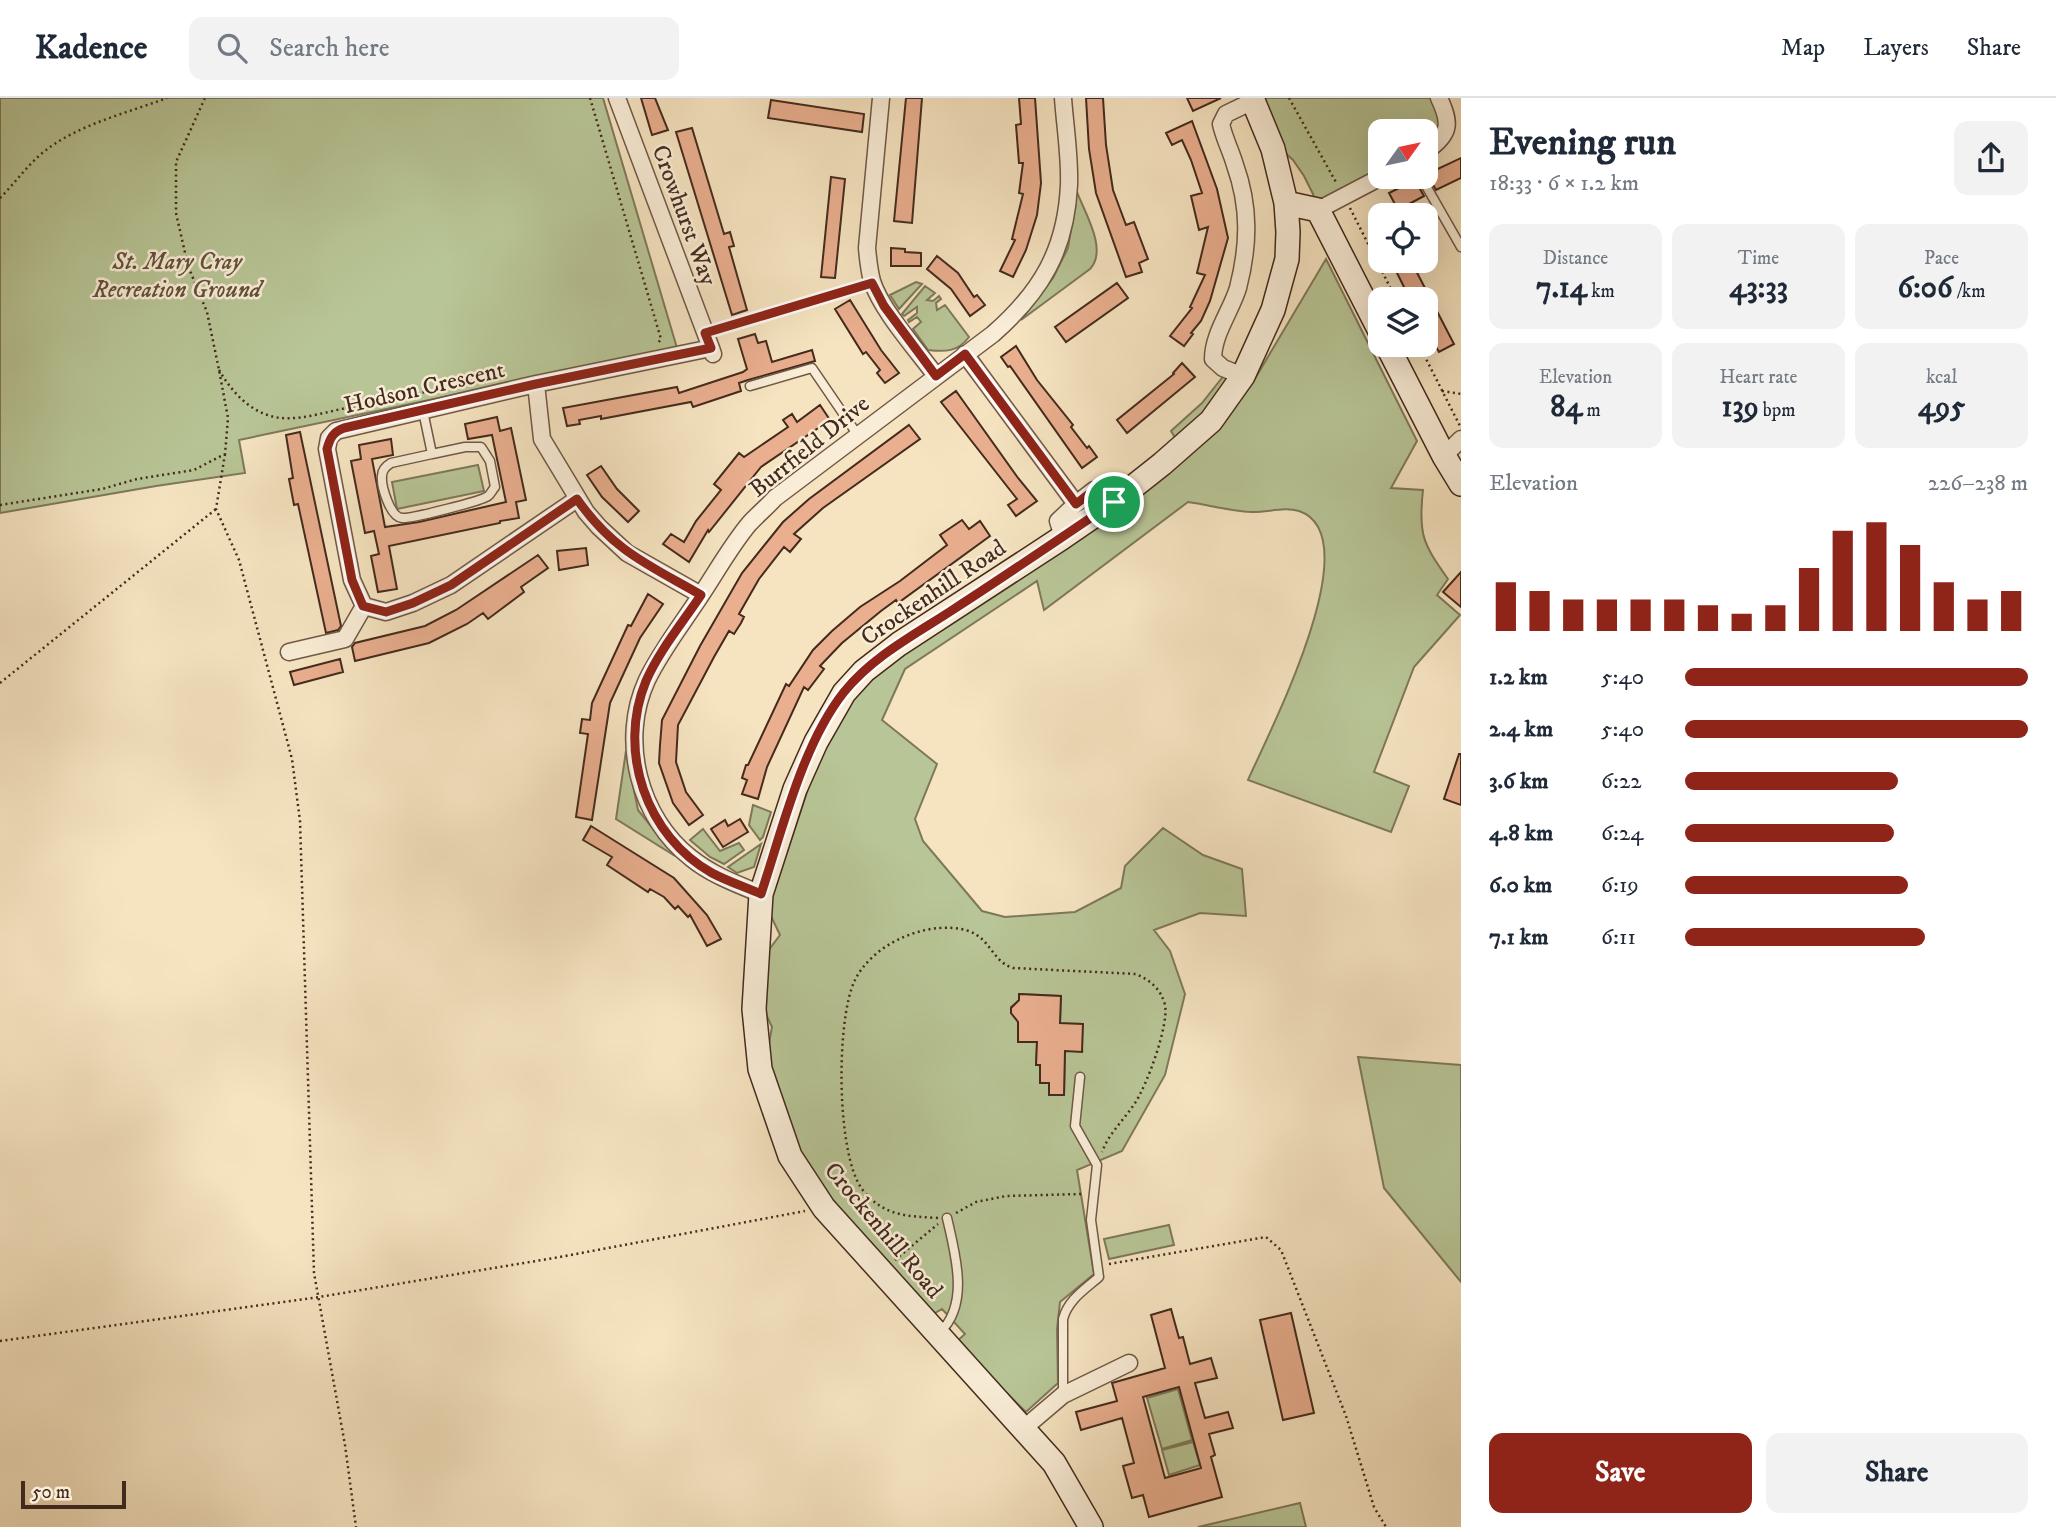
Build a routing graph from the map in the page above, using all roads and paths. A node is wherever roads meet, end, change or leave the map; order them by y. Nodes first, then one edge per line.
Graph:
1 (167, 98) edge
2 (205, 98) edge
3 (590, 98) edge
4 (617, 98) edge
5 (881, 98) edge
6 (1063, 98) edge
7 (1290, 98) edge
8 (1439, 98) edge
9 (1252, 99) edge
10 (1438, 142) edge
11 (1368, 184) edge
12 (1429, 189) edge
13 (1344, 197) junction
14 (0, 198) edge
15 (1286, 203) junction
16 (1318, 210) junction
17 (1459, 237) edge
18 (1461, 247) edge
19 (872, 283) junction
20 (1390, 287) edge
21 (1368, 307) edge
22 (710, 345) junction
23 (652, 346) dead end
24 (965, 354) junction
25 (1393, 357) edge
26 (1425, 357) edge
27 (219, 370) junction
28 (936, 376) junction
29 (1243, 376) junction
30 (494, 377) dead end
31 (536, 384) junction
32 (751, 386) dead end
33 (1442, 391) junction
34 (1461, 394) edge
35 (422, 411) junction
36 (1461, 429) edge
37 (857, 434) junction
38 (1461, 439) edge
39 (225, 454) junction
40 (432, 454) junction
41 (1444, 457) junction
42 (1461, 484) edge
43 (577, 499) junction
44 (1114, 502) junction
45 (1076, 504) junction
46 (0, 505) edge
47 (216, 509) junction
48 (1063, 537) junction
49 (701, 595) junction
50 (363, 606) junction
51 (289, 652) dead end
52 (0, 682) edge
53 (761, 894) junction
54 (1080, 1077) dead end
55 (1097, 1165) junction
56 (1094, 1194) junction
57 (824, 1208) junction
58 (947, 1218) junction
59 (1099, 1266) junction
60 (882, 1271) junction
61 (319, 1297) junction
62 (938, 1334) junction
63 (0, 1341) edge
64 (1129, 1363) dead end
65 (1063, 1395) junction
66 (1023, 1429) junction
67 (356, 1527) edge
68 (1091, 1527) edge
69 (1386, 1527) edge

1 - 14 path
2 - 27 path
3 - 23 path
4 - 22 street, Crowhurst Way
5 - 19 street
6 - 24 street, Burrfield Drive
7 - 13 path
8 - 10 street
9 - 15 main road, Crockenhill Road
9 - 29 street, Crockenhill Road
11 - 13 street
12 - 17 lane
13 - 16 street
13 - 20 path
15 - 16 main road
15 - 29 main road, Crockenhill Road
16 - 21 main road
17 - 18 lane
19 - 22 path
19 - 28 street
22 - 31 street, Hodson Crescent
24 - 28 street, Burrfield Drive
24 - 45 street
25 - 41 main road
26 - 33 path
27 - 30 path
27 - 39 path
28 - 37 street, Burrfield Drive
29 - 44 main road, Crockenhill Road
31 - 35 street, Hodson Crescent
31 - 43 street
32 - 37 lane
33 - 34 path
33 - 36 path
35 - 40 lane
35 - 50 street, Hodson Crescent
37 - 49 street, Burrfield Drive
38 - 41 street
39 - 46 path
39 - 47 path
40 - 40 lane
41 - 42 main road
43 - 49 street
43 - 50 street
44 - 45 street
44 - 48 main road, Crockenhill Road
45 - 48 street
47 - 52 path
47 - 61 path
48 - 53 main road, Crockenhill Road
49 - 53 street, Burrfield Drive
50 - 51 street
53 - 57 main road, Crockenhill Road
54 - 55 lane
55 - 56 lane
55 - 58 path
56 - 58 path
56 - 59 lane
57 - 60 main road, Crockenhill Road
57 - 61 path
58 - 60 path
58 - 62 lane
59 - 65 lane
59 - 69 path
60 - 62 main road, Crockenhill Road
61 - 63 path
61 - 67 path
62 - 66 main road, Crockenhill Road
64 - 65 street
65 - 66 street
66 - 68 main road, Crockenhill Road

